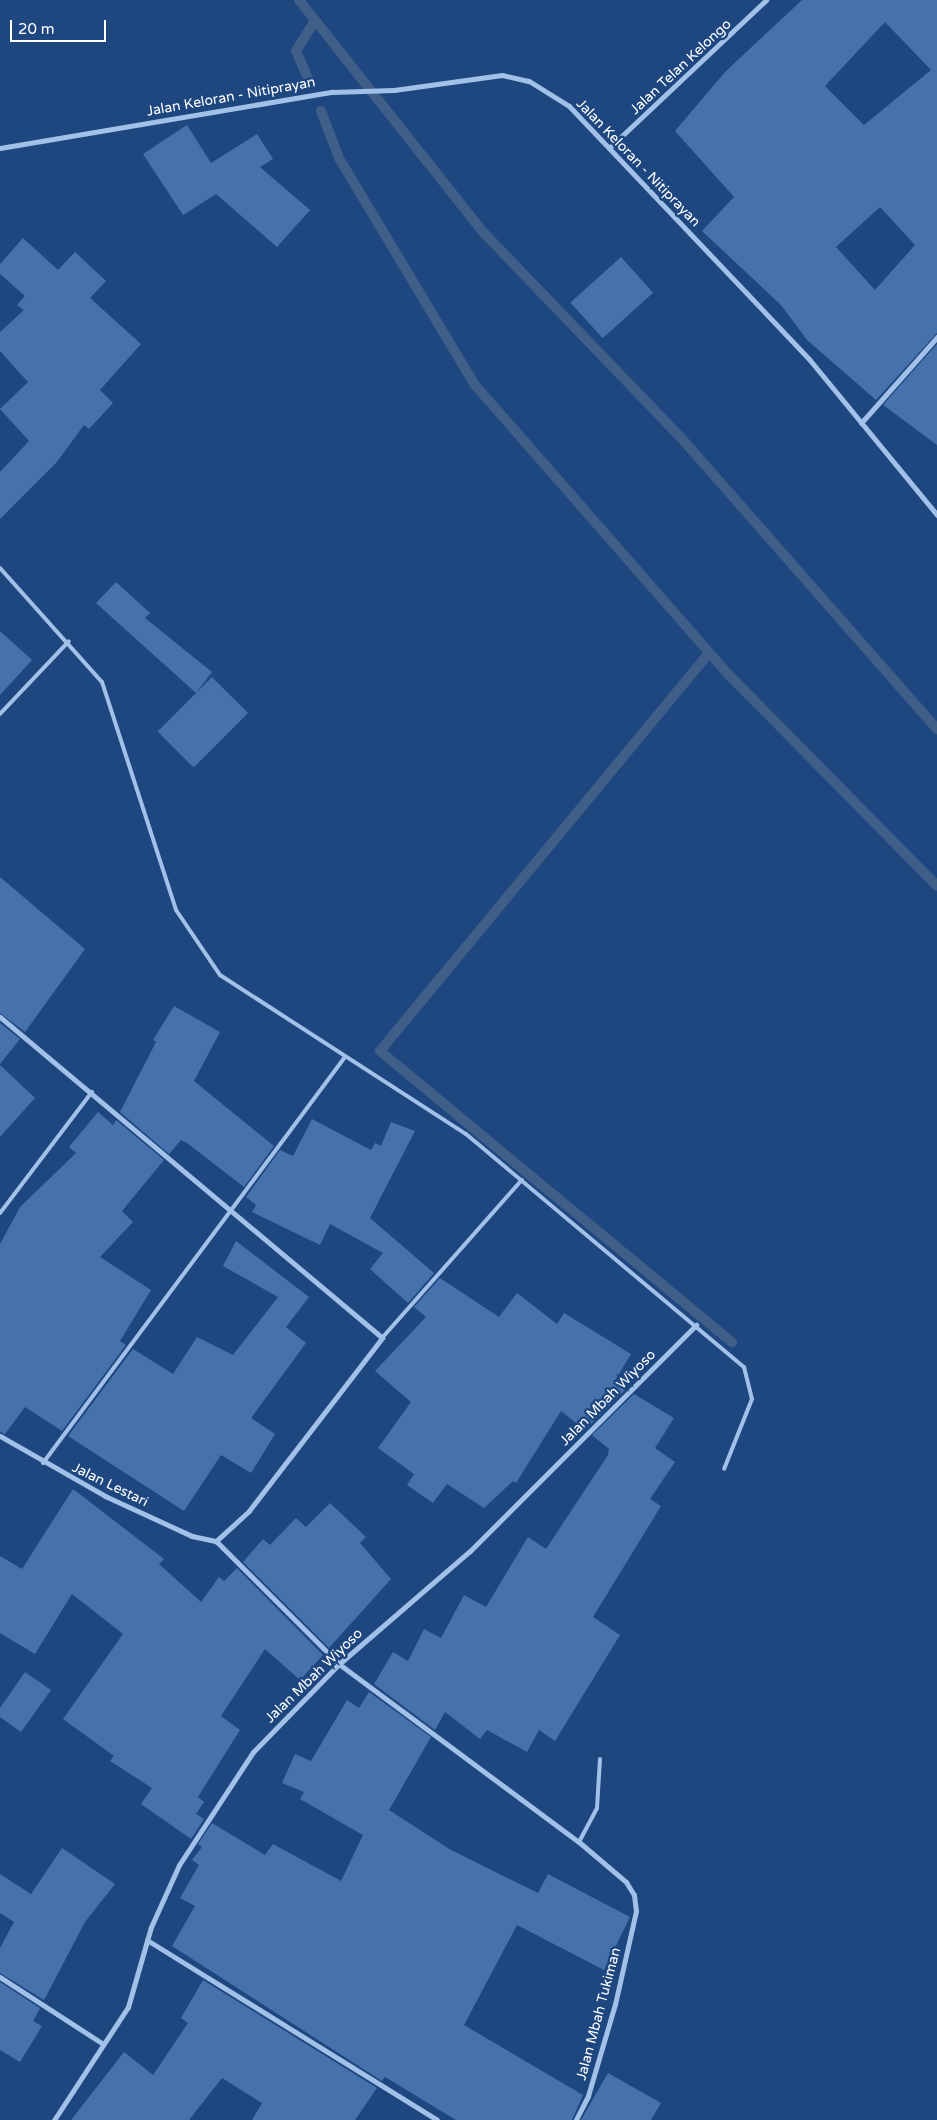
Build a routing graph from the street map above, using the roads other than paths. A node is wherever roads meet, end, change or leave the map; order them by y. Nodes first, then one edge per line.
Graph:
1 (766, 0) edge
2 (0, 148) edge
3 (609, 148) junction
4 (937, 337) edge
5 (861, 423) junction
6 (937, 515) edge
7 (0, 568) edge
8 (69, 641) junction
9 (0, 714) edge
10 (0, 1017) edge
11 (345, 1057) junction
12 (92, 1092) junction
13 (522, 1180) junction
14 (234, 1211) junction
15 (0, 1213) edge
16 (696, 1325) junction
17 (382, 1338) junction
18 (0, 1436) edge
19 (43, 1464) junction
20 (724, 1469) dead end
21 (216, 1542) junction
22 (339, 1664) junction
23 (600, 1759) dead end
24 (578, 1842) junction
25 (147, 1940) junction
26 (0, 1977) edge
27 (103, 2044) junction
28 (54, 2120) edge
29 (437, 2120) edge
30 (576, 2120) edge

1 - 3 street, Jalan Telan Kelongo
2 - 3 street, Jalan Keloran - Nitiprayan
3 - 5 street, Jalan Keloran - Nitiprayan
4 - 5 street
5 - 6 street, Jalan Keloran - Nitiprayan
7 - 8 lane
8 - 9 lane
8 - 11 lane
10 - 12 street
11 - 13 lane
11 - 14 lane
12 - 14 street
12 - 15 lane
13 - 16 lane
13 - 17 lane
14 - 17 street
14 - 19 lane
16 - 20 lane
16 - 22 street, Jalan Mbah Wiyoso
17 - 21 street
18 - 19 street, Jalan Lestari
19 - 21 street, Jalan Lestari
21 - 22 street
22 - 24 street
22 - 25 street, Jalan Mbah Wiyoso
23 - 24 lane
24 - 30 street, Jalan Mbah Tukiman
25 - 27 street, Jalan Mbah Wiyoso
25 - 29 street
26 - 27 street
27 - 28 street, Jalan Mbah Wiyoso

